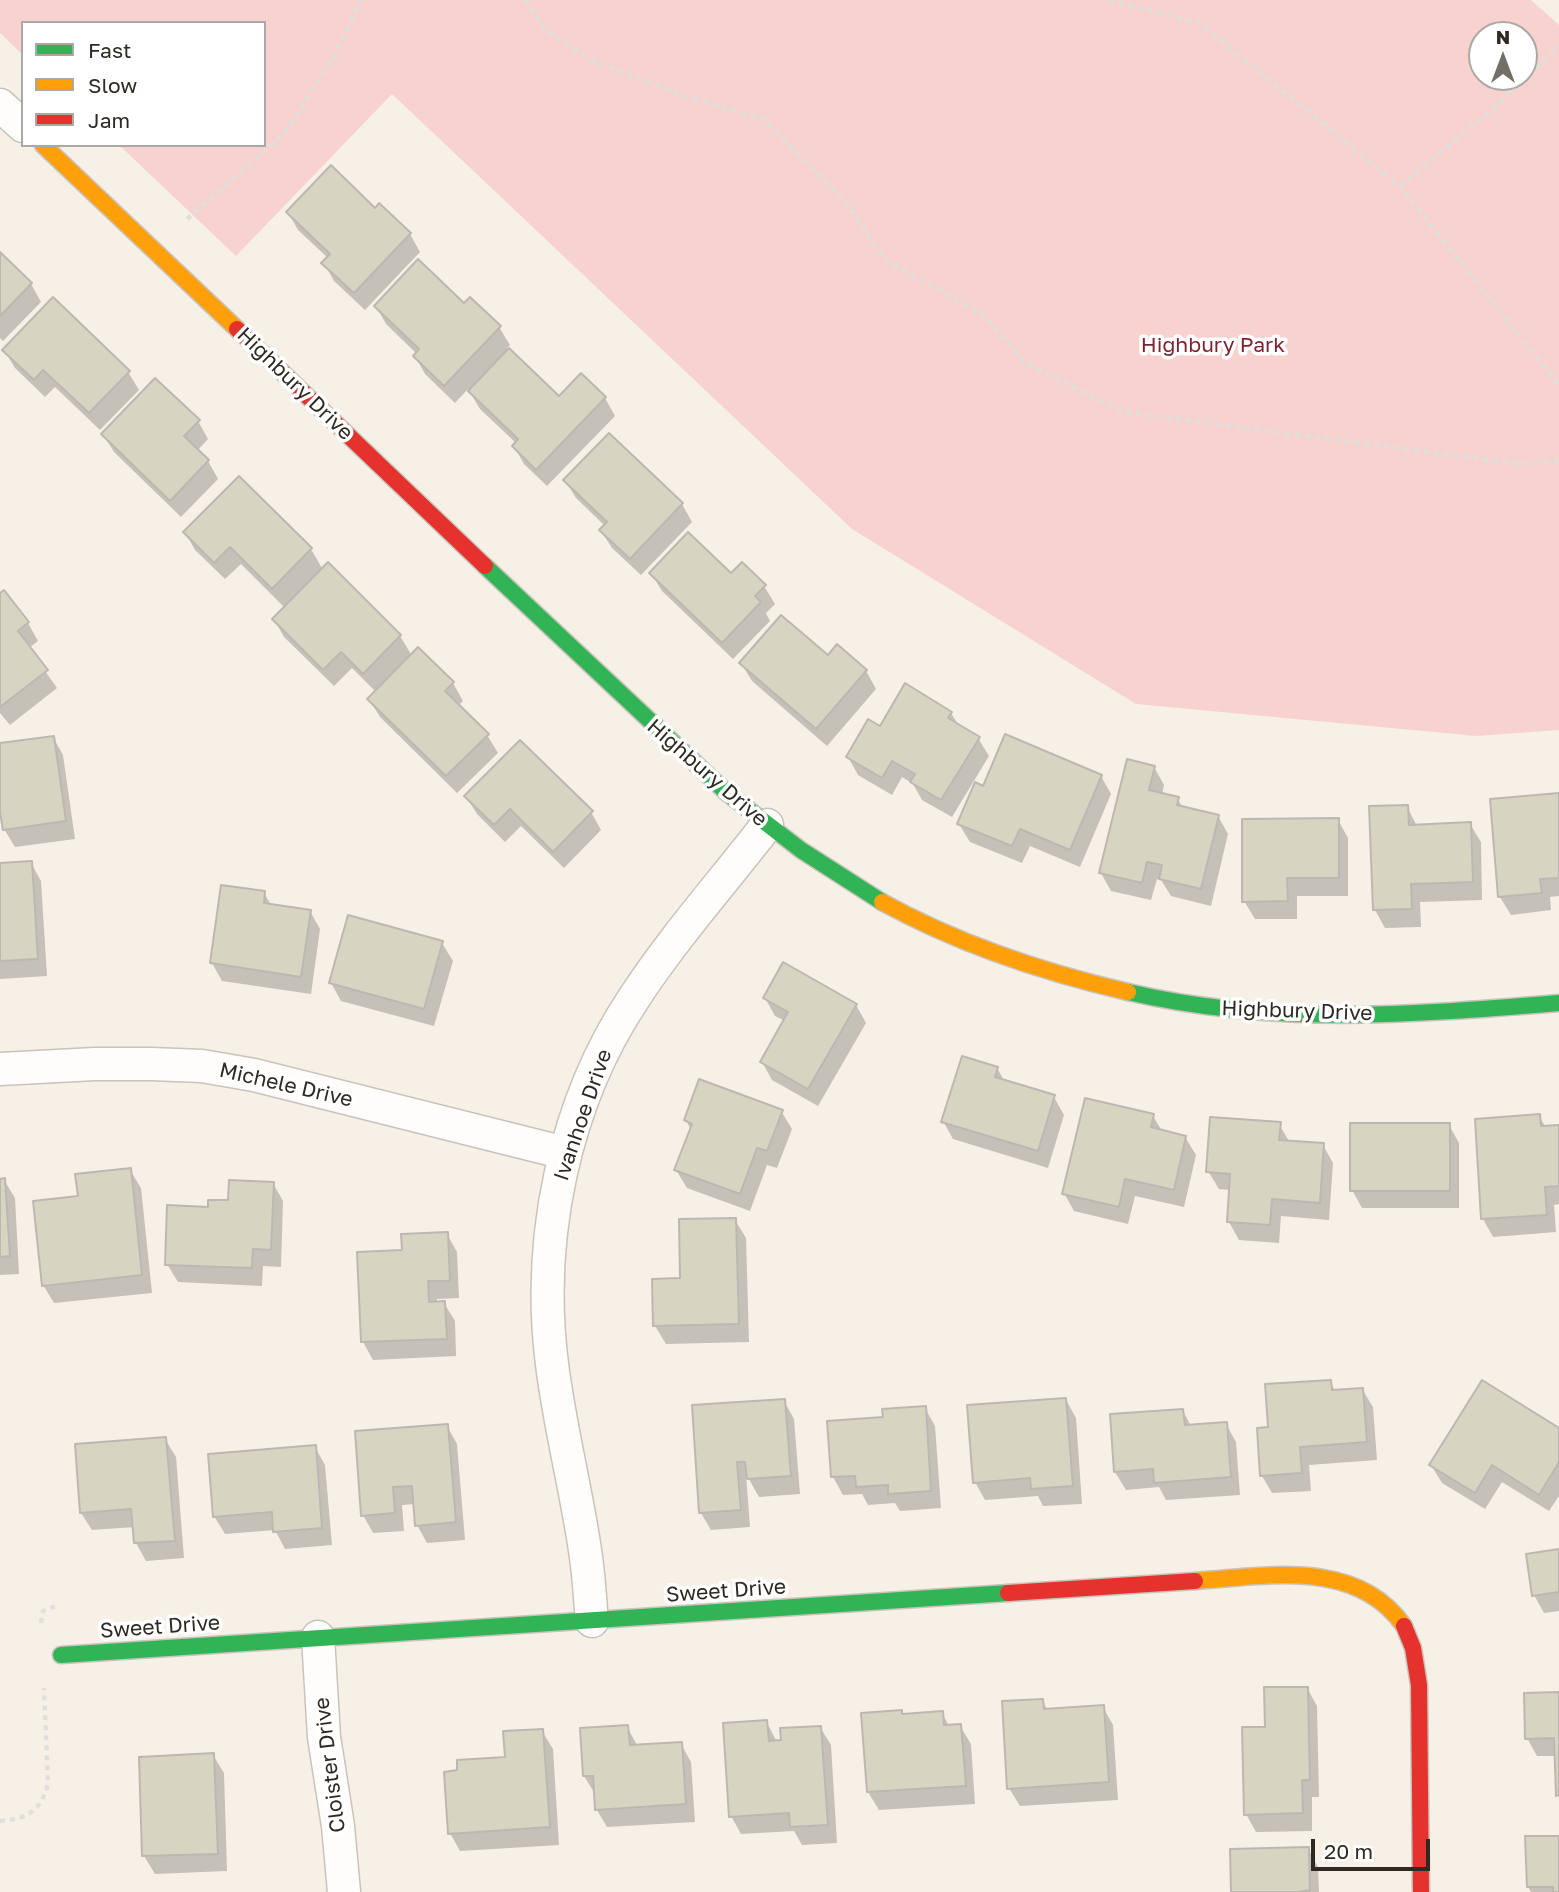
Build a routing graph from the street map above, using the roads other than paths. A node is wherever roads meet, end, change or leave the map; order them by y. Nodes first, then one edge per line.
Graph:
1 (0, 105) edge
2 (21, 124) edge
3 (45, 147) edge
4 (767, 825) junction
5 (1559, 1003) edge
6 (0, 1069) edge
7 (565, 1153) junction
8 (592, 1621) junction
9 (318, 1637) junction
10 (61, 1655) dead end
11 (344, 1892) edge
12 (1421, 1892) edge

1 - 2 street
3 - 4 street, Highbury Drive
4 - 5 street, Highbury Drive
4 - 7 street, Ivanhoe Drive
6 - 7 street, Michele Drive
7 - 8 street, Ivanhoe Drive
8 - 9 street, Sweet Drive
8 - 12 street, Sweet Drive
9 - 10 street, Sweet Drive
9 - 11 street, Cloister Drive

